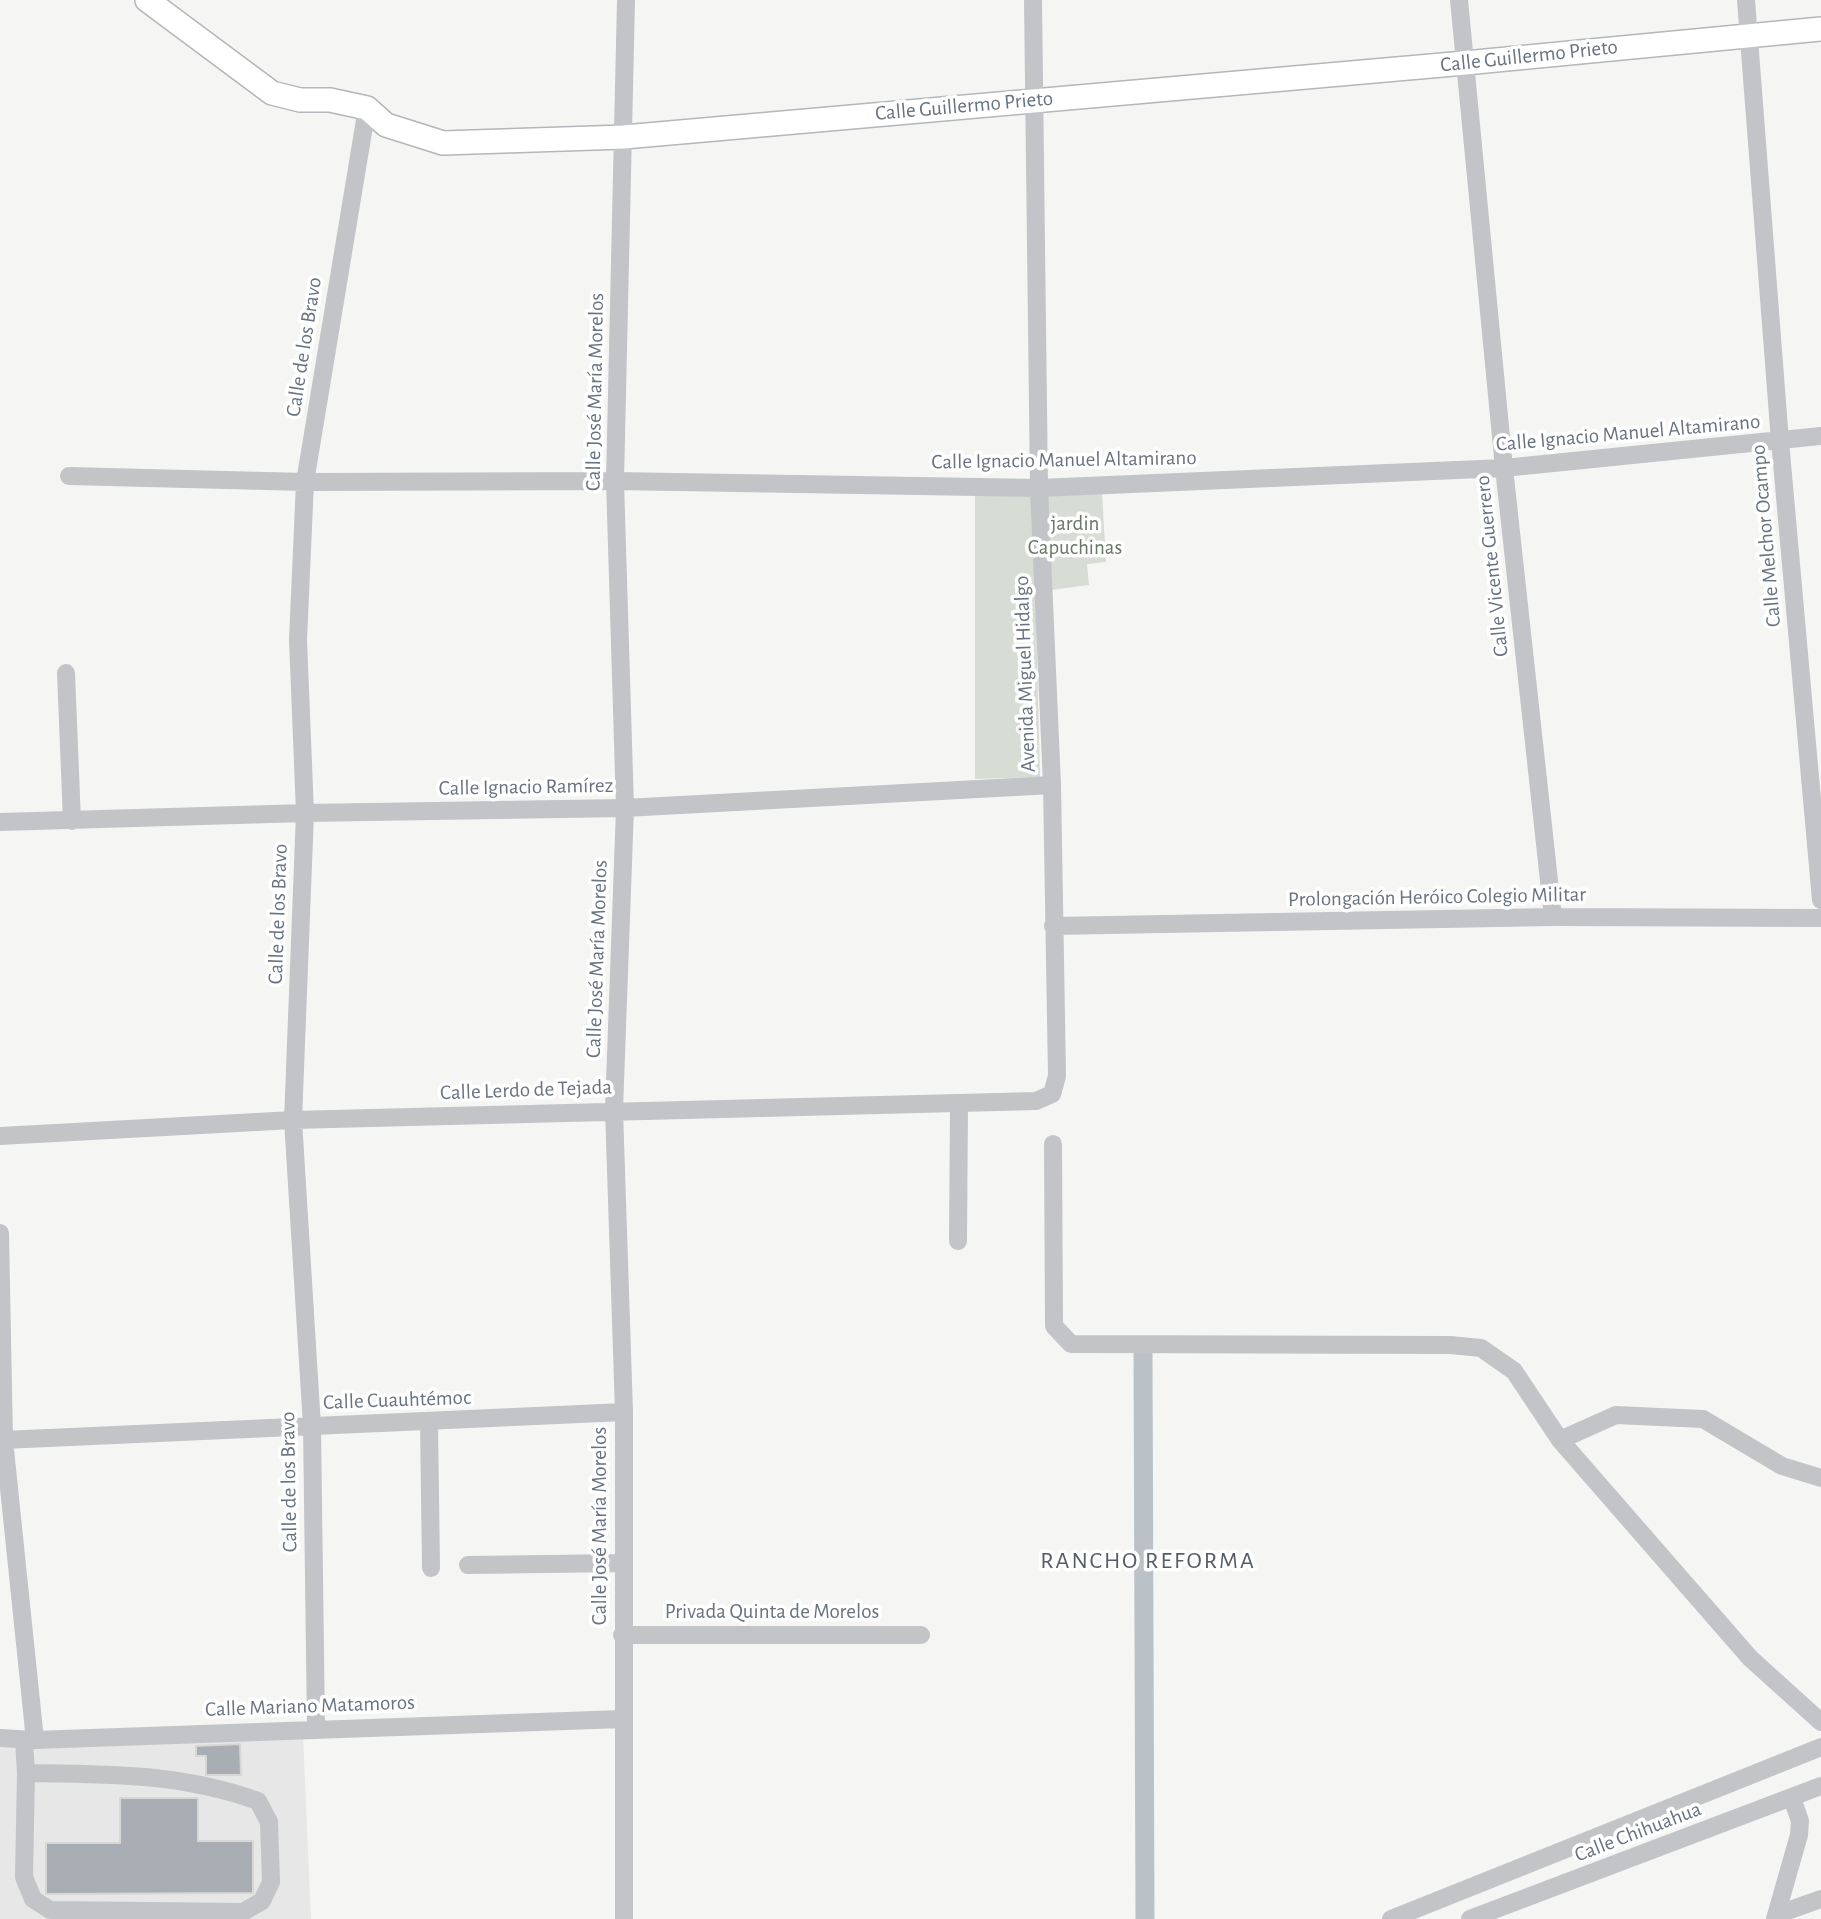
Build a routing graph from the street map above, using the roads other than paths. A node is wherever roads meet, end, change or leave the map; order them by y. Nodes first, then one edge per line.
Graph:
1 (147, 0) edge
2 (626, 0) edge
3 (1033, 0) edge
4 (1459, 0) edge
5 (1746, 0) edge
6 (1821, 29) edge
7 (1750, 34) junction
8 (1465, 63) junction
9 (1035, 99) junction
10 (367, 108) junction
11 (624, 137) junction
12 (1821, 436) edge
13 (1780, 441) junction
14 (1504, 468) junction
15 (69, 476) dead end
16 (615, 481) junction
17 (305, 482) junction
18 (1039, 488) junction
19 (66, 673) dead end
20 (1052, 785) junction
21 (625, 808) junction
22 (305, 813) junction
23 (72, 821) junction
24 (0, 822) edge
25 (1821, 900) edge
26 (1553, 917) junction
27 (1821, 918) edge
28 (1053, 926) junction
29 (1052, 1094) joint
30 (958, 1103) junction
31 (614, 1110) junction
32 (293, 1120) junction
33 (0, 1136) edge
34 (1053, 1144) dead end
35 (0, 1233) edge
36 (958, 1241) dead end
37 (624, 1412) junction
38 (429, 1423) junction
39 (312, 1426) junction
40 (4, 1440) junction
41 (1560, 1440) junction
42 (1821, 1478) edge
43 (623, 1563) junction
44 (468, 1565) dead end
45 (431, 1568) dead end
46 (921, 1634) dead end
47 (622, 1636) junction
48 (622, 1719) junction
49 (1821, 1722) edge
50 (316, 1728) junction
51 (0, 1738) edge
52 (30, 1740) junction
53 (1821, 1747) edge
54 (26, 1773) junction
55 (1821, 1786) edge
56 (1792, 1798) junction
57 (1821, 1899) edge
58 (1776, 1917) edge
59 (624, 1919) edge
60 (1391, 1919) edge
61 (1470, 1919) edge

1 - 10 main road, Calle Guillermo Prieto
2 - 11 street, Calle José María Morelos
3 - 9 street, Avenida Miguel Hidalgo
4 - 8 street, Calle Vicente Guerrero
5 - 7 street, Calle Melchor Ocampo
6 - 7 main road, Calle Guillermo Prieto
7 - 8 main road, Calle Guillermo Prieto
7 - 13 street, Calle Melchor Ocampo
8 - 9 main road, Calle Guillermo Prieto
8 - 14 street, Calle Vicente Guerrero
9 - 11 main road, Calle Guillermo Prieto
9 - 18 street, Avenida Miguel Hidalgo
10 - 11 main road, Calle Guillermo Prieto
10 - 17 street, Calle de los Bravo
11 - 16 street, Calle José María Morelos
12 - 13 street, Calle Ignacio Manuel Altamirano
13 - 14 street, Calle Ignacio Manuel Altamirano
13 - 25 street, Calle Melchor Ocampo
14 - 18 street, Calle Ignacio Manuel Altamirano
14 - 26 street, Calle Vicente Guerrero
15 - 17 street, Calle Ignacio Manuel Altamirano
16 - 17 street, Calle Ignacio Manuel Altamirano
16 - 18 street, Calle Ignacio Manuel Altamirano
16 - 21 street, Calle José María Morelos
17 - 22 street, Calle de los Bravo
18 - 20 street, Avenida Miguel Hidalgo
19 - 23 street
20 - 21 street, Calle Ignacio Ramírez
20 - 28 street, Avenida Miguel Hidalgo
21 - 22 street, Calle Ignacio Ramírez
21 - 31 street, Calle José María Morelos
22 - 23 street, Calle Ignacio Ramírez
22 - 32 street, Calle de los Bravo
23 - 24 street, Calle Ignacio Ramírez
26 - 27 street, Prolongación Heróico Colegio Militar
26 - 28 street, Prolongación Heróico Colegio Militar
28 - 29 street, Avenida Miguel Hidalgo
29 - 30 street, Calle Lerdo de Tejada
30 - 31 street, Calle Lerdo de Tejada
30 - 36 street
31 - 32 street, Calle Lerdo de Tejada
31 - 37 street, Calle José María Morelos
32 - 33 street, Calle Lerdo de Tejada
32 - 39 street, Calle de los Bravo
34 - 41 street
35 - 40 street
37 - 38 street, Calle Cuauhtémoc
37 - 43 street, Calle José María Morelos
38 - 39 street, Calle Cuauhtémoc
38 - 45 street
39 - 40 street, Calle Cuauhtémoc
39 - 50 street, Calle de los Bravo
40 - 52 street
41 - 42 street
41 - 49 street
43 - 44 street
43 - 47 street, Calle José María Morelos
46 - 47 street, Privada Quinta de Morelos
47 - 48 street, Calle José María Morelos
48 - 50 street, Calle Mariano Matamoros
48 - 59 street, Calle José María Morelos
50 - 52 street, Calle Mariano Matamoros
51 - 52 street, Calle Mariano Matamoros
52 - 54 street
53 - 60 street
54 - 54 street
55 - 56 street, Calle Chihuahua
56 - 58 street
56 - 61 street, Calle Chihuahua
57 - 58 street

